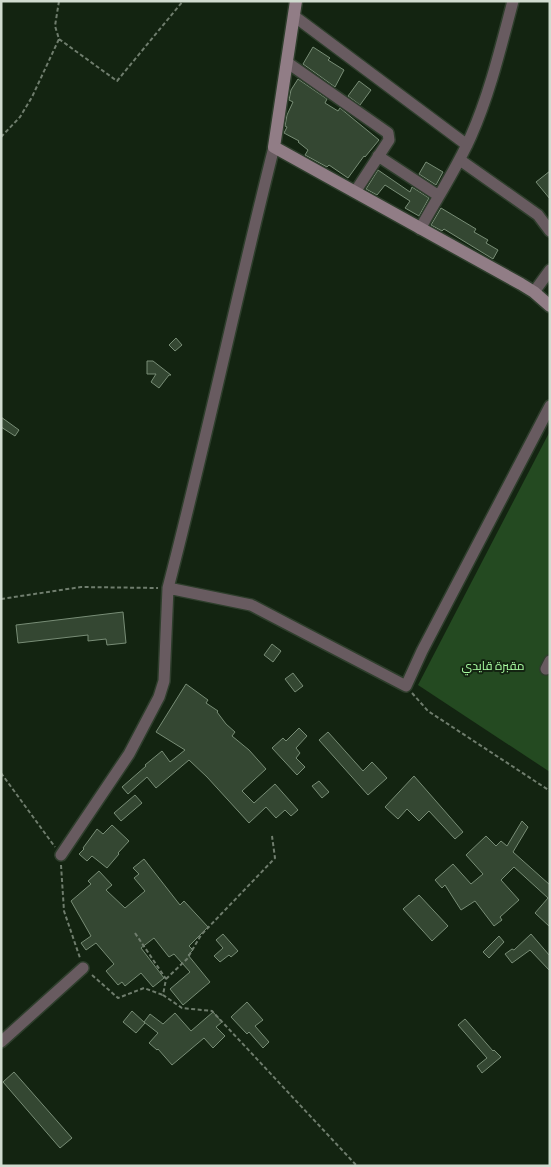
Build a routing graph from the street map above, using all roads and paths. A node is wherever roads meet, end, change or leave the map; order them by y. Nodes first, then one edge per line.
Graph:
1 (59, 1) edge
2 (183, 1) edge
3 (296, 1) edge
4 (513, 1) edge
5 (294, 16) junction
6 (59, 38) junction
7 (288, 62) junction
8 (1, 137) edge
9 (467, 146) junction
10 (274, 147) junction
11 (378, 156) junction
12 (460, 160) junction
13 (355, 192) junction
14 (439, 196) junction
15 (420, 229) junction
16 (550, 232) edge
17 (550, 270) edge
18 (534, 292) junction
19 (550, 306) edge
20 (550, 406) edge
21 (168, 588) junction
22 (1, 599) edge
23 (406, 686) junction
24 (1, 773) edge
25 (550, 791) edge
26 (272, 836) dead end
27 (61, 855) junction
28 (135, 933) dead end
29 (83, 968) junction
30 (166, 979) junction
31 (163, 995) junction
32 (1, 1042) edge
33 (357, 1166) edge

1 - 6 path
2 - 6 path
3 - 5 street
4 - 9 street
5 - 7 street
5 - 9 street
6 - 8 path
7 - 10 street
7 - 11 street
9 - 12 street
10 - 13 street
10 - 21 street
11 - 13 street
11 - 14 street
12 - 14 street
12 - 16 street
13 - 15 street
14 - 15 street
15 - 18 street
17 - 18 street
18 - 19 street
20 - 23 street
21 - 22 path
21 - 23 street
21 - 27 street
23 - 25 path
24 - 27 path
26 - 30 path
27 - 29 path
28 - 30 path
29 - 31 path
29 - 32 street
30 - 31 path
31 - 33 path

